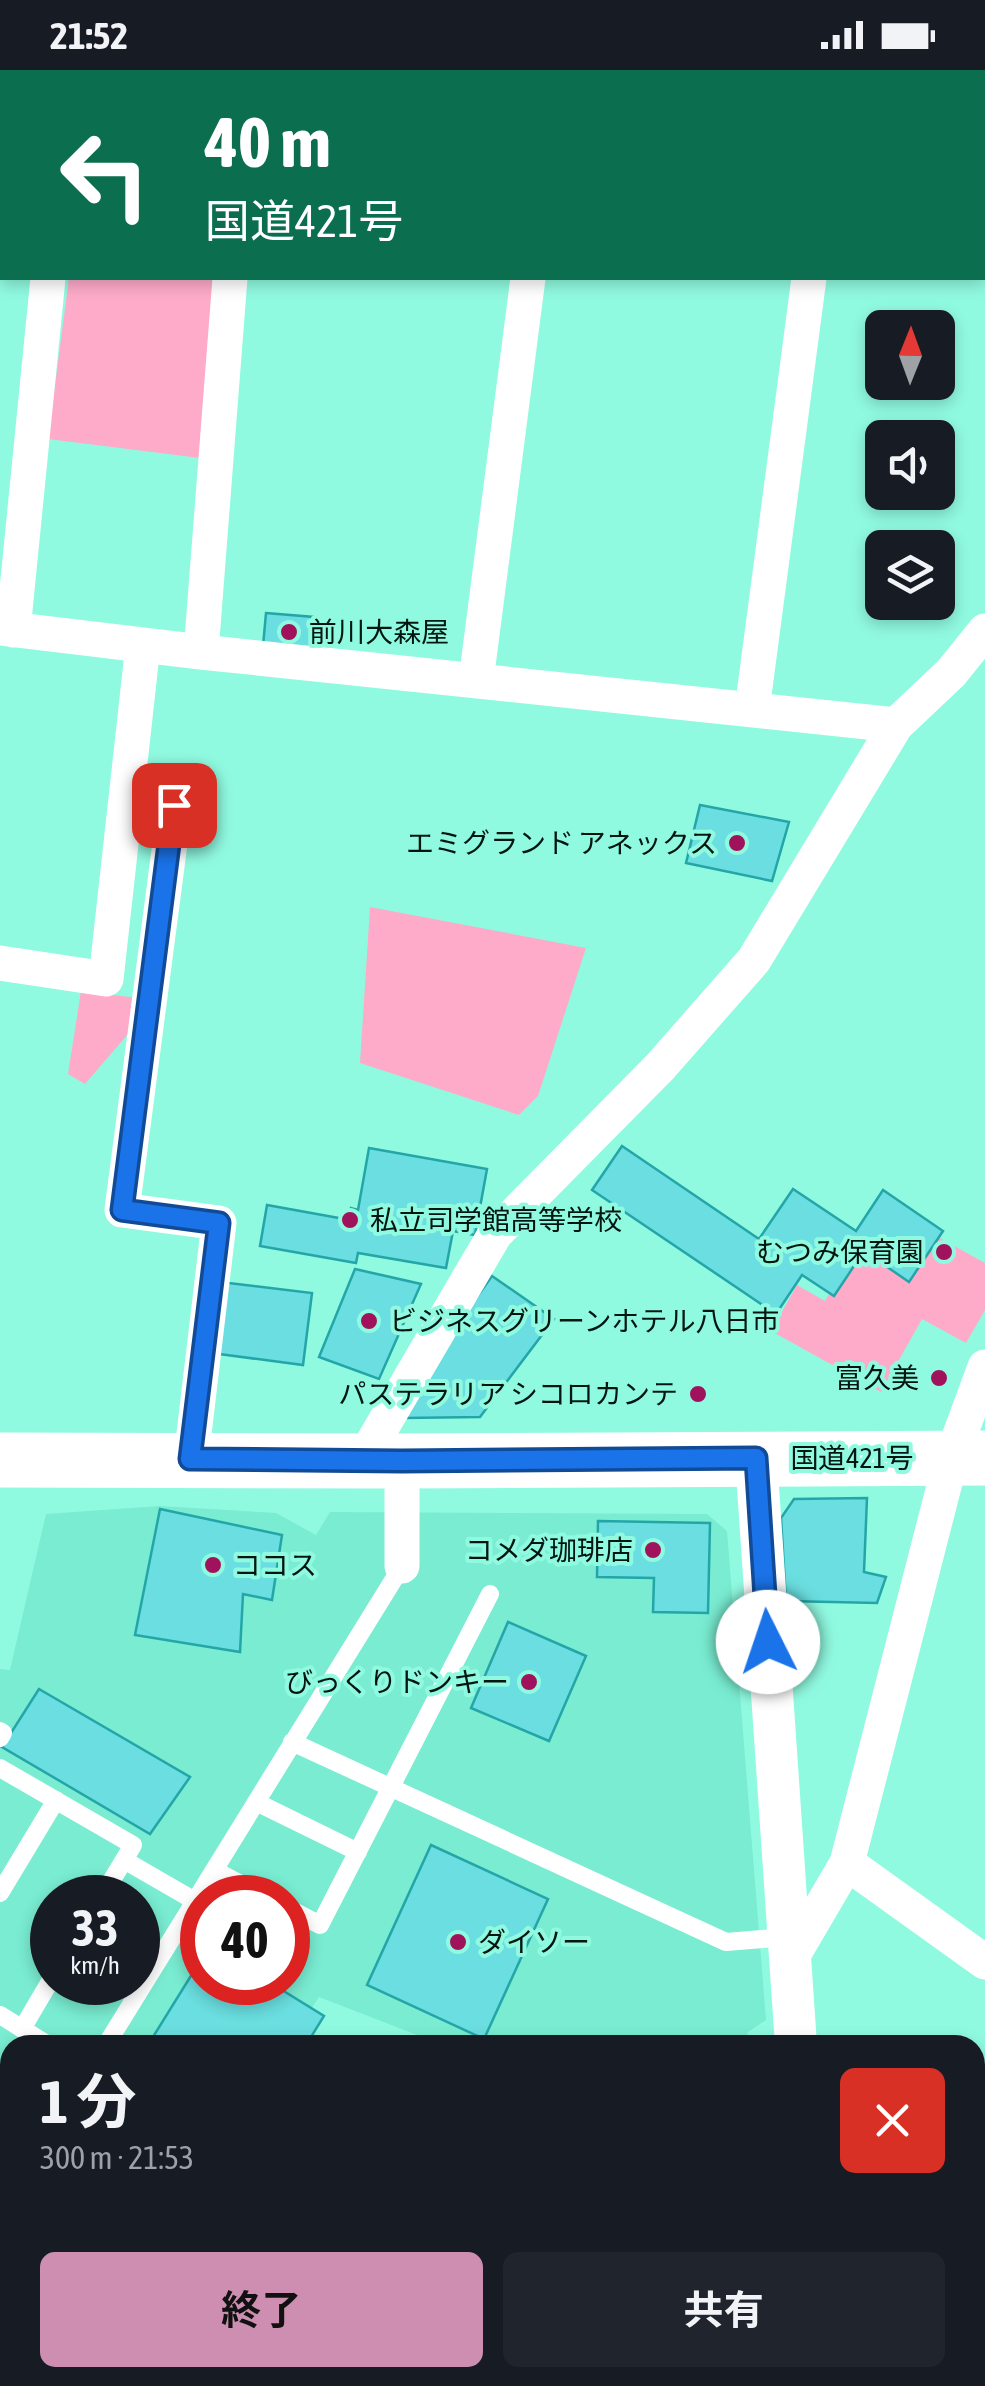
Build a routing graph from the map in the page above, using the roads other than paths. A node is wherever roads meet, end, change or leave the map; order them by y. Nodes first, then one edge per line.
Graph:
1 (48, 280) edge
2 (230, 280) edge
3 (528, 280) edge
4 (809, 280) edge
5 (6, 629) edge
6 (985, 631) edge
7 (143, 646) junction
8 (201, 652) junction
9 (476, 680) junction
10 (752, 710) junction
11 (896, 725) junction
12 (174, 805) dead end
13 (0, 963) edge
14 (985, 1367) edge
15 (756, 1458) junction
16 (190, 1459) junction
17 (968, 1459) edge
18 (0, 1460) edge
19 (382, 1461) junction
20 (402, 1566) joint
21 (490, 1594) dead end
22 (292, 1742) junction
23 (0, 1768) edge
24 (390, 1789) junction
25 (56, 1800) junction
26 (256, 1802) junction
27 (358, 1852) junction
28 (124, 1860) junction
29 (847, 1862) junction
30 (214, 1870) junction
31 (115, 1875) edge
32 (211, 1875) edge
33 (223, 1875) edge
34 (180, 1892) edge
35 (0, 1893) edge
36 (310, 1920) edge
37 (180, 1925) edge
38 (788, 1950) junction
39 (985, 1962) edge
40 (36, 2005) edge
41 (0, 2016) edge
42 (22, 2029) junction
43 (32, 2035) edge
44 (112, 2035) edge
45 (791, 2035) edge

1 - 5 street
2 - 8 street
3 - 9 street
4 - 10 street
5 - 7 street
6 - 11 street
7 - 8 street
7 - 13 street
8 - 9 street
9 - 10 street
10 - 11 street
11 - 19 street
12 - 16 street
14 - 17 street
15 - 17 highway, 国道421号
15 - 19 highway, 国道421号
15 - 38 street
16 - 18 highway, 国道421号
16 - 19 highway, 国道421号
17 - 29 street
19 - 20 street
20 - 22 lane
21 - 24 lane
22 - 24 lane
22 - 26 lane
23 - 25 lane
24 - 27 lane
24 - 38 lane
25 - 28 lane
25 - 35 lane
26 - 27 lane
26 - 30 lane
27 - 36 lane
28 - 31 lane
28 - 34 lane
29 - 38 street
29 - 39 street
30 - 32 lane
30 - 33 lane
37 - 44 lane
38 - 45 street
40 - 42 lane
41 - 42 lane
42 - 43 lane

